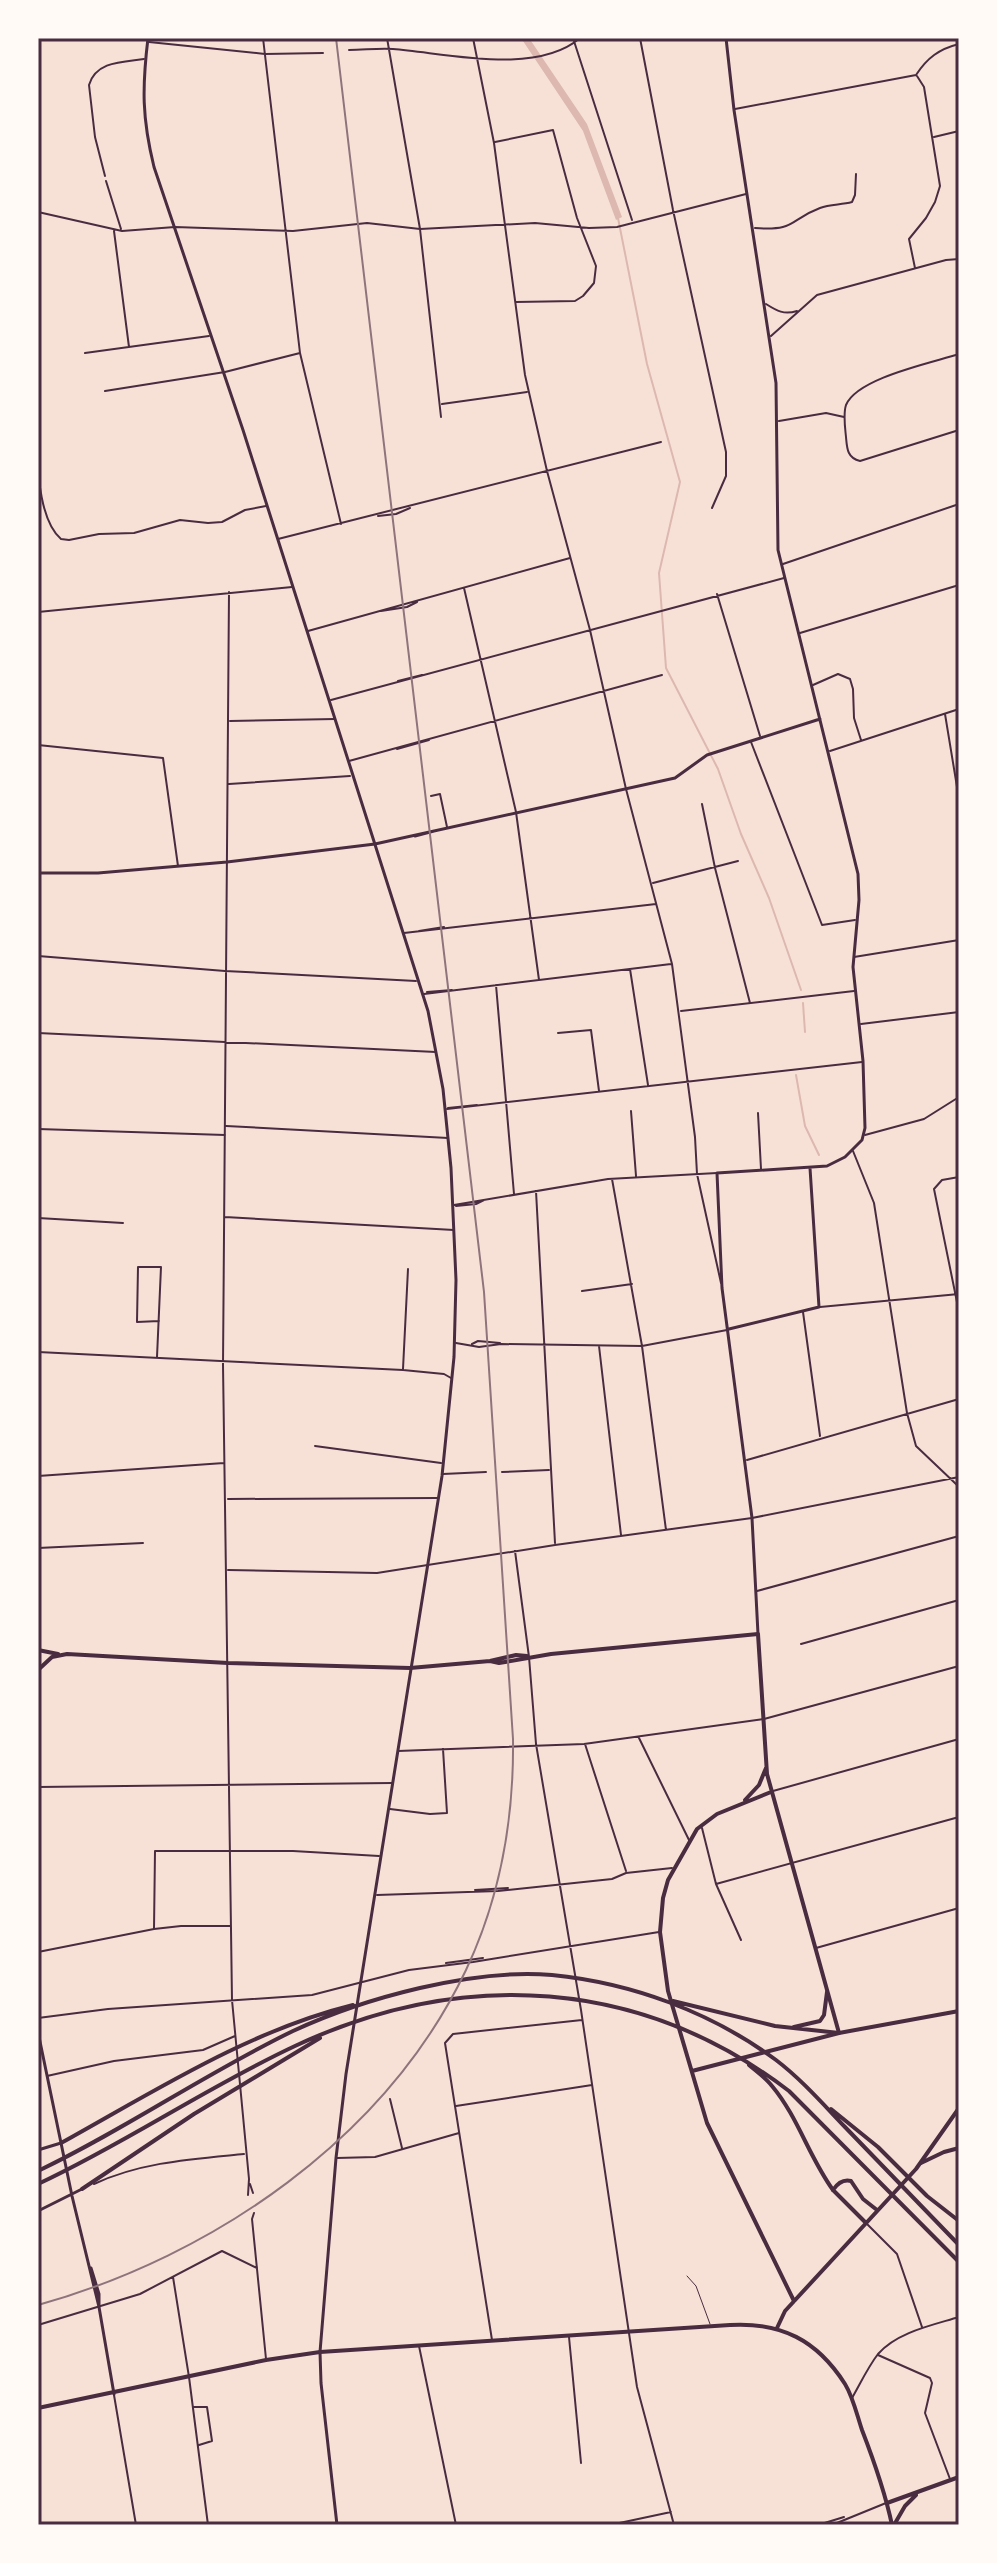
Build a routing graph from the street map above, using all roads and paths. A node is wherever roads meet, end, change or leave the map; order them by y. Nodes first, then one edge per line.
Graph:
1 (263, 38) edge
2 (387, 38) edge
3 (473, 38) edge
4 (573, 38) edge
5 (580, 38) edge
6 (640, 38) edge
7 (726, 38) edge
8 (148, 40) edge
9 (575, 43) junction
10 (959, 44) edge
11 (388, 49) junction
12 (349, 50) dead end
13 (323, 53) dead end
14 (265, 54) junction
15 (476, 57) junction
16 (146, 59) junction
17 (916, 75) junction
18 (734, 110) junction
19 (959, 131) edge
20 (933, 138) junction
21 (494, 143) junction
22 (856, 174) dead end
23 (105, 176) dead end
24 (106, 181) dead end
25 (748, 194) junction
26 (38, 212) edge
27 (673, 213) junction
28 (633, 222) junction
29 (506, 225) junction
30 (173, 227) junction
31 (581, 228) junction
32 (754, 228) junction
33 (420, 229) junction
34 (114, 230) junction
35 (122, 231) junction
36 (286, 232) junction
37 (959, 259) edge
38 (916, 269) junction
39 (516, 302) junction
40 (765, 303) junction
41 (798, 310) junction
42 (210, 336) junction
43 (770, 337) junction
44 (129, 347) junction
45 (85, 353) dead end
46 (300, 353) junction
47 (959, 354) edge
48 (223, 372) junction
49 (105, 391) dead end
50 (528, 392) junction
51 (440, 405) junction
52 (38, 411) edge
53 (441, 417) dead end
54 (845, 417) junction
55 (778, 422) junction
56 (959, 430) edge
57 (661, 442) dead end
58 (547, 471) junction
59 (959, 504) edge
60 (268, 506) junction
61 (712, 508) dead end
62 (38, 510) edge
63 (45, 513) junction
64 (341, 524) junction
65 (278, 539) junction
66 (571, 558) junction
67 (782, 564) junction
68 (785, 577) junction
69 (959, 585) edge
70 (294, 587) junction
71 (464, 588) junction
72 (229, 592) junction
73 (717, 594) junction
74 (38, 612) edge
75 (590, 630) junction
76 (308, 631) junction
77 (799, 634) junction
78 (481, 660) junction
79 (662, 675) dead end
80 (813, 685) junction
81 (604, 691) junction
82 (330, 701) junction
83 (959, 709) edge
84 (945, 713) junction
85 (336, 719) junction
86 (821, 719) junction
87 (228, 721) junction
88 (495, 721) junction
89 (761, 737) junction
90 (750, 741) junction
91 (862, 741) junction
92 (38, 745) edge
93 (829, 752) junction
94 (349, 761) junction
95 (354, 776) junction
96 (228, 784) junction
97 (626, 789) junction
98 (431, 796) dead end
99 (959, 799) edge
100 (702, 804) dead end
101 (516, 812) junction
102 (447, 828) junction
103 (375, 844) junction
104 (738, 861) dead end
105 (227, 862) junction
106 (178, 866) junction
107 (715, 868) junction
108 (38, 873) edge
109 (652, 884) junction
110 (657, 904) junction
111 (530, 918) junction
112 (857, 920) junction
113 (404, 933) junction
114 (959, 940) edge
115 (38, 956) edge
116 (853, 957) junction
117 (672, 964) junction
118 (630, 969) junction
119 (227, 971) junction
120 (539, 980) junction
121 (419, 981) junction
122 (496, 985) junction
123 (856, 990) junction
124 (423, 994) junction
125 (750, 1003) junction
126 (680, 1011) junction
127 (959, 1012) edge
128 (860, 1025) junction
129 (38, 1033) edge
130 (558, 1033) dead end
131 (226, 1043) junction
132 (436, 1052) junction
133 (863, 1061) junction
134 (688, 1082) junction
135 (648, 1086) junction
136 (599, 1092) junction
137 (959, 1097) edge
138 (506, 1102) junction
139 (446, 1109) junction
140 (631, 1111) dead end
141 (758, 1113) dead end
142 (225, 1126) junction
143 (38, 1129) edge
144 (225, 1135) junction
145 (864, 1135) junction
146 (449, 1138) junction
147 (853, 1151) junction
148 (810, 1168) junction
149 (761, 1171) junction
150 (717, 1173) junction
151 (697, 1174) junction
152 (636, 1177) junction
153 (959, 1177) edge
154 (612, 1179) junction
155 (536, 1191) junction
156 (514, 1195) junction
157 (453, 1205) junction
158 (224, 1217) junction
159 (38, 1218) edge
160 (123, 1223) dead end
161 (454, 1230) junction
162 (408, 1269) dead end
163 (632, 1284) junction
164 (722, 1288) junction
165 (582, 1291) dead end
166 (957, 1295) edge
167 (889, 1301) junction
168 (819, 1307) junction
169 (803, 1310) junction
170 (959, 1312) edge
171 (159, 1321) junction
172 (728, 1330) junction
173 (455, 1343) junction
174 (544, 1344) junction
175 (599, 1345) junction
176 (642, 1346) junction
177 (38, 1352) edge
178 (157, 1358) junction
179 (223, 1361) junction
180 (403, 1370) junction
181 (452, 1378) junction
182 (959, 1399) edge
183 (907, 1413) junction
184 (820, 1438) junction
185 (315, 1446) dead end
186 (745, 1460) junction
187 (225, 1463) junction
188 (443, 1463) junction
189 (551, 1470) junction
190 (486, 1472) dead end
191 (502, 1472) dead end
192 (442, 1474) junction
193 (38, 1476) edge
194 (959, 1477) edge
195 (951, 1479) junction
196 (959, 1493) edge
197 (439, 1498) junction
198 (227, 1499) junction
199 (752, 1518) junction
200 (667, 1531) junction
201 (621, 1536) junction
202 (959, 1536) edge
203 (143, 1543) dead end
204 (555, 1545) junction
205 (38, 1548) edge
206 (515, 1551) junction
207 (428, 1565) junction
208 (227, 1570) junction
209 (756, 1592) junction
210 (959, 1600) edge
211 (758, 1634) junction
212 (801, 1644) dead end
213 (38, 1650) edge
214 (58, 1654) junction
215 (529, 1657) junction
216 (228, 1663) junction
217 (959, 1666) edge
218 (410, 1668) junction
219 (38, 1670) edge
220 (764, 1719) junction
221 (638, 1737) junction
222 (959, 1739) edge
223 (536, 1744) junction
224 (584, 1744) junction
225 (443, 1749) junction
226 (398, 1751) junction
227 (766, 1766) junction
228 (392, 1783) junction
229 (229, 1786) junction
230 (38, 1787) edge
231 (771, 1792) junction
232 (742, 1803) junction
233 (389, 1809) junction
234 (959, 1817) edge
235 (701, 1825) junction
236 (689, 1841) junction
237 (230, 1851) junction
238 (381, 1856) junction
239 (791, 1863) junction
240 (673, 1868) junction
241 (626, 1873) junction
242 (560, 1884) junction
243 (716, 1884) junction
244 (374, 1895) junction
245 (959, 1908) edge
246 (231, 1926) junction
247 (154, 1929) junction
248 (660, 1932) junction
249 (741, 1940) dead end
250 (569, 1946) junction
251 (815, 1949) junction
252 (38, 1952) edge
253 (361, 1981) junction
254 (827, 1992) junction
255 (379, 1998) junction
256 (661, 1999) junction
257 (232, 2000) junction
258 (959, 2011) edge
259 (38, 2018) edge
260 (583, 2020) junction
261 (789, 2028) junction
262 (335, 2029) junction
263 (38, 2032) edge
264 (839, 2033) junction
265 (236, 2035) junction
266 (738, 2055) junction
267 (692, 2071) junction
268 (47, 2076) junction
269 (593, 2085) junction
270 (816, 2097) junction
271 (390, 2099) dead end
272 (455, 2106) junction
273 (959, 2108) edge
274 (950, 2122) junction
275 (959, 2126) edge
276 (459, 2133) junction
277 (62, 2145) junction
278 (959, 2148) edge
279 (403, 2149) junction
280 (38, 2150) edge
281 (246, 2154) junction
282 (336, 2158) junction
283 (921, 2163) junction
284 (38, 2171) edge
285 (249, 2179) junction
286 (38, 2184) edge
287 (82, 2189) junction
288 (833, 2190) junction
289 (253, 2193) dead end
290 (248, 2195) dead end
291 (72, 2196) junction
292 (877, 2210) junction
293 (38, 2211) edge
294 (254, 2213) dead end
295 (959, 2221) edge
296 (866, 2223) junction
297 (959, 2245) edge
298 (959, 2262) edge
299 (257, 2268) junction
300 (687, 2276) dead end
301 (173, 2277) junction
302 (794, 2301) junction
303 (99, 2307) junction
304 (959, 2317) edge
305 (38, 2325) edge
306 (711, 2327) junction
307 (777, 2328) junction
308 (923, 2328) junction
309 (631, 2332) junction
310 (568, 2336) junction
311 (492, 2341) junction
312 (419, 2344) junction
313 (320, 2352) junction
314 (878, 2355) junction
315 (266, 2360) junction
316 (189, 2377) junction
317 (114, 2394) junction
318 (851, 2399) junction
319 (193, 2407) junction
320 (38, 2408) edge
321 (197, 2445) junction
322 (581, 2463) dead end
323 (959, 2477) edge
324 (950, 2480) junction
325 (919, 2492) junction
326 (887, 2503) junction
327 (671, 2512) junction
328 (38, 2515) edge
329 (849, 2516) junction
330 (40, 2525) edge
331 (136, 2525) edge
332 (208, 2525) edge
333 (337, 2525) edge
334 (456, 2525) edge
335 (610, 2525) edge
336 (674, 2525) edge
337 (818, 2525) edge
338 (832, 2525) edge
339 (893, 2525) edge

1 - 14 street
2 - 11 street
3 - 15 street
4 - 9 street
5 - 9 street
6 - 27 street
7 - 18 main road
8 - 14 street
8 - 16 main road
9 - 15 street
9 - 28 street
10 - 17 street
11 - 12 street
11 - 15 street
11 - 33 street
13 - 14 street
14 - 36 street
15 - 21 street
16 - 23 street
16 - 30 main road
17 - 18 street
17 - 20 street
18 - 25 main road
19 - 20 street
20 - 38 street
21 - 29 street
21 - 31 street
22 - 32 street
24 - 35 street
25 - 27 street
25 - 32 main road
26 - 34 street
27 - 28 street
27 - 61 street
28 - 31 street
29 - 31 street
29 - 33 street
29 - 39 street
30 - 35 street
30 - 36 street
30 - 42 main road
31 - 39 street
32 - 40 main road
33 - 36 street
33 - 51 street
34 - 35 street
34 - 44 street
36 - 46 street
37 - 38 street
38 - 41 street
39 - 50 street
40 - 41 street
40 - 43 main road
41 - 43 street
42 - 44 street
42 - 48 main road
43 - 55 main road
44 - 45 street
46 - 48 street
46 - 64 street
47 - 54 street
48 - 49 street
48 - 60 main road
50 - 51 street
50 - 58 street
51 - 53 street
52 - 63 street
54 - 55 street
54 - 56 street
55 - 67 main road
57 - 58 street
58 - 64 street
58 - 66 street
59 - 67 street
60 - 63 street
60 - 65 main road
62 - 63 street
64 - 65 street
65 - 70 main road
66 - 71 street
66 - 75 street
67 - 68 main road
68 - 73 street
68 - 77 main road
69 - 77 street
70 - 72 street
70 - 76 main road
71 - 76 street
71 - 78 street
72 - 74 street
72 - 87 street
73 - 75 street
73 - 89 street
75 - 78 street
75 - 81 street
76 - 82 main road
77 - 80 main road
78 - 82 street
78 - 88 street
79 - 81 street
80 - 86 main road
80 - 91 street
81 - 88 street
81 - 97 street
82 - 85 main road
83 - 84 street
84 - 91 street
84 - 99 street
85 - 87 street
85 - 94 main road
86 - 89 main road
86 - 93 main road
87 - 96 street
88 - 94 street
88 - 101 street
89 - 90 main road
90 - 97 main road
90 - 112 street
91 - 93 street
92 - 106 street
93 - 112 main road
94 - 95 main road
95 - 96 street
95 - 103 main road
96 - 105 street
97 - 101 main road
97 - 109 street
98 - 102 street
100 - 107 street
101 - 102 main road
101 - 111 street
102 - 103 main road
103 - 105 main road
103 - 113 main road
104 - 107 street
105 - 106 main road
105 - 119 street
106 - 108 main road
107 - 109 street
107 - 125 street
109 - 110 street
110 - 111 street
110 - 117 street
111 - 113 street
111 - 120 street
112 - 116 main road
113 - 121 main road
114 - 116 street
115 - 119 street
116 - 123 main road
117 - 118 street
117 - 126 street
118 - 120 street
118 - 135 street
119 - 121 street
119 - 131 street
120 - 122 street
121 - 124 main road
122 - 124 street
122 - 138 street
123 - 125 street
123 - 128 main road
124 - 132 main road
125 - 126 street
126 - 134 street
127 - 128 street
128 - 133 main road
129 - 131 street
130 - 136 street
131 - 132 street
131 - 142 street
132 - 139 main road
133 - 134 street
133 - 145 main road
134 - 135 street
134 - 151 street
135 - 136 street
136 - 138 street
137 - 145 street
138 - 139 street
138 - 156 street
139 - 146 main road
140 - 152 street
141 - 149 street
142 - 144 street
142 - 146 street
143 - 144 street
144 - 158 street
145 - 147 main road
146 - 157 main road
147 - 148 main road
147 - 167 street
148 - 149 main road
148 - 168 main road
149 - 150 main road
150 - 151 street
150 - 164 main road
151 - 152 street
151 - 164 street
152 - 154 street
153 - 166 street
154 - 155 street
154 - 163 street
155 - 156 street
155 - 174 street
156 - 157 street
157 - 161 main road
158 - 161 street
158 - 179 street
159 - 160 street
161 - 173 main road
162 - 180 street
163 - 165 street
163 - 176 street
164 - 172 main road
166 - 167 street
166 - 170 street
167 - 168 street
167 - 183 street
168 - 169 main road
169 - 172 main road
169 - 184 street
171 - 171 street
171 - 178 street
172 - 176 street
172 - 186 main road
173 - 174 street
173 - 181 main road
174 - 175 street
174 - 189 street
175 - 176 street
175 - 201 street
176 - 200 street
177 - 178 street
178 - 179 street
179 - 180 street
179 - 187 street
180 - 181 street
181 - 188 main road
182 - 183 street
183 - 184 street
183 - 195 street
184 - 186 street
185 - 188 street
186 - 199 main road
187 - 193 street
187 - 198 street
188 - 192 main road
189 - 191 street
189 - 204 street
190 - 192 street
192 - 197 main road
194 - 195 street
195 - 196 street
195 - 199 street
197 - 198 street
197 - 207 main road
198 - 208 street
199 - 200 street
199 - 209 main road
200 - 201 street
201 - 204 street
202 - 209 street
203 - 205 street
204 - 206 street
206 - 207 street
206 - 215 street
207 - 208 street
207 - 218 main road
208 - 216 street
209 - 211 main road
210 - 212 street
211 - 215 main road
211 - 220 main road
213 - 214 main road
214 - 216 main road
214 - 219 main road
215 - 218 main road
215 - 223 street
216 - 218 main road
216 - 229 street
217 - 220 street
218 - 226 main road
220 - 221 street
220 - 227 main road
221 - 224 street
221 - 236 street
222 - 231 street
223 - 224 street
223 - 225 street
223 - 242 street
224 - 241 street
225 - 226 street
225 - 233 street
226 - 228 main road
227 - 231 main road
227 - 232 main road
228 - 229 street
228 - 233 main road
229 - 230 street
229 - 237 street
231 - 232 main road
231 - 239 main road
232 - 235 main road
233 - 238 main road
234 - 239 street
235 - 236 main road
235 - 243 street
236 - 240 main road
237 - 238 street
237 - 246 street
237 - 247 street
238 - 244 main road
239 - 243 street
239 - 251 main road
240 - 241 street
240 - 248 main road
241 - 242 street
242 - 244 street
242 - 250 street
243 - 249 street
244 - 253 main road
245 - 251 street
246 - 247 street
246 - 257 street
247 - 252 street
248 - 250 street
248 - 267 main road
250 - 253 street
250 - 260 street
251 - 254 main road
253 - 257 street
253 - 282 main road
254 - 261 main road
254 - 264 main road
255 - 256 main road
255 - 277 main road
255 - 284 main road
256 - 261 main road
256 - 270 main road
257 - 259 street
257 - 265 street
258 - 264 main road
260 - 269 street
260 - 272 street
261 - 264 main road
262 - 266 main road
262 - 286 main road
262 - 287 main road
263 - 268 main road
264 - 267 main road
265 - 268 street
265 - 281 street
266 - 288 main road
266 - 298 main road
267 - 302 main road
268 - 277 main road
269 - 272 street
269 - 309 street
270 - 295 main road
270 - 297 main road
271 - 279 street
272 - 276 street
273 - 274 main road
274 - 275 main road
274 - 283 main road
276 - 279 street
276 - 311 street
277 - 280 main road
277 - 291 main road
278 - 283 main road
279 - 282 street
281 - 285 street
281 - 287 street
282 - 313 main road
283 - 292 main road
285 - 289 street
285 - 290 street
287 - 291 main road
288 - 292 main road
288 - 296 main road
291 - 293 main road
291 - 303 main road
292 - 296 main road
294 - 299 street
296 - 302 main road
296 - 308 street
299 - 301 street
299 - 315 street
300 - 306 lane
301 - 303 street
301 - 316 street
302 - 307 main road
303 - 305 street
303 - 317 main road
304 - 308 street
306 - 307 main road
306 - 309 main road
307 - 318 main road
308 - 314 street
309 - 310 main road
309 - 327 street
310 - 311 main road
310 - 322 street
311 - 312 main road
312 - 313 main road
312 - 334 street
313 - 315 main road
313 - 333 main road
314 - 318 street
314 - 324 street
315 - 316 main road
316 - 317 main road
316 - 319 street
317 - 320 main road
317 - 331 street
318 - 326 main road
319 - 321 street
319 - 321 street
321 - 332 street
323 - 324 main road
324 - 325 main road
325 - 326 main road
325 - 339 main road
326 - 329 street
326 - 339 main road
327 - 335 street
327 - 336 street
328 - 330 street
329 - 337 street
329 - 338 street

